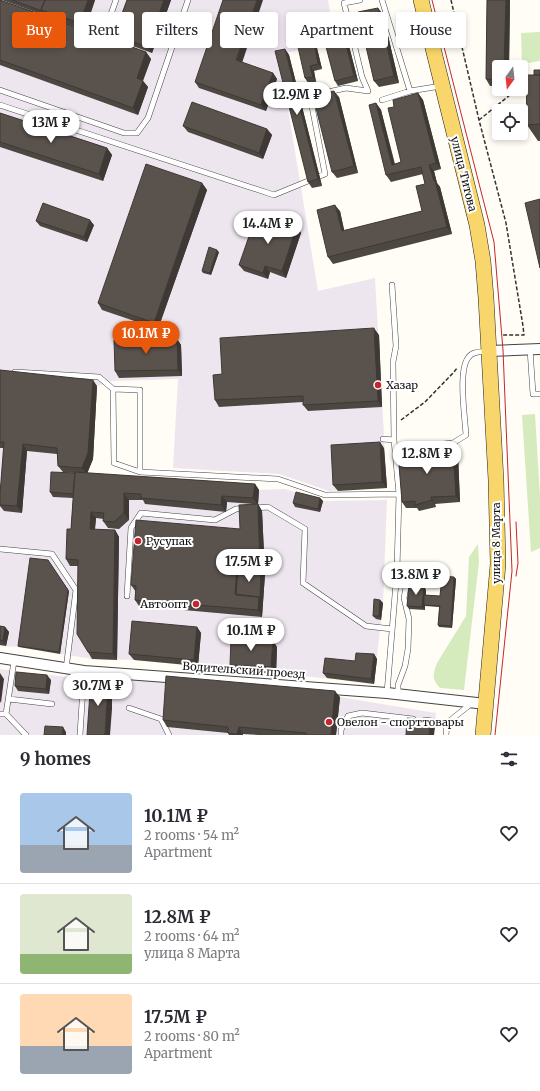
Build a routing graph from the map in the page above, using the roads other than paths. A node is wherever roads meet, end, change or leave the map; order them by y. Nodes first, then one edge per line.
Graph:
1 (116, 0) edge
2 (188, 0) edge
3 (360, 0) edge
4 (382, 0) edge
5 (422, 0) edge
6 (112, 12) edge
7 (443, 86) junction
8 (0, 90) edge
9 (410, 91) junction
10 (382, 100) dead end
11 (0, 106) edge
12 (392, 285) dead end
13 (535, 349) edge
14 (489, 351) junction
15 (8, 372) edge
16 (113, 389) junction
17 (540, 394) edge
18 (383, 439) dead end
19 (394, 440) junction
20 (395, 448) junction
21 (140, 472) junction
22 (399, 494) junction
23 (0, 549) edge
24 (409, 571) dead end
25 (127, 596) dead end
26 (392, 629) junction
27 (0, 658) edge
28 (14, 661) junction
29 (66, 669) junction
30 (84, 671) junction
31 (387, 693) junction
32 (398, 694) junction
33 (9, 700) junction
34 (52, 704) dead end
35 (479, 704) junction
36 (128, 708) dead end
37 (0, 714) edge
38 (6, 714) junction
39 (448, 723) junction
40 (26, 735) edge
41 (80, 735) edge
42 (169, 735) edge
43 (341, 735) edge
44 (446, 735) edge
45 (483, 735) edge

1 - 6 lane
2 - 8 lane
3 - 11 lane
4 - 9 lane
5 - 7 main road, улица Титова
7 - 9 lane
7 - 14 main road, улица Титова
9 - 10 lane
12 - 19 lane
13 - 14 street
13 - 17 lane
14 - 20 lane
14 - 35 main road, улица 8 Марта
15 - 16 lane
16 - 21 lane
16 - 21 lane
18 - 19 lane
19 - 20 lane
20 - 22 lane
21 - 22 lane
22 - 26 lane
23 - 29 lane
24 - 32 lane
25 - 26 lane
26 - 31 lane
27 - 28 street, Водительский проезд
28 - 29 street, Водительский проезд
28 - 33 lane
29 - 30 street, Водительский проезд
30 - 31 street, Водительский проезд
30 - 41 lane
31 - 32 street, Водительский проезд
32 - 35 street, Водительский проезд
33 - 34 lane
33 - 38 lane
35 - 39 lane
35 - 45 main road, улица 8 Марта
36 - 42 lane
37 - 38 lane
38 - 40 lane
39 - 43 lane
39 - 44 lane

